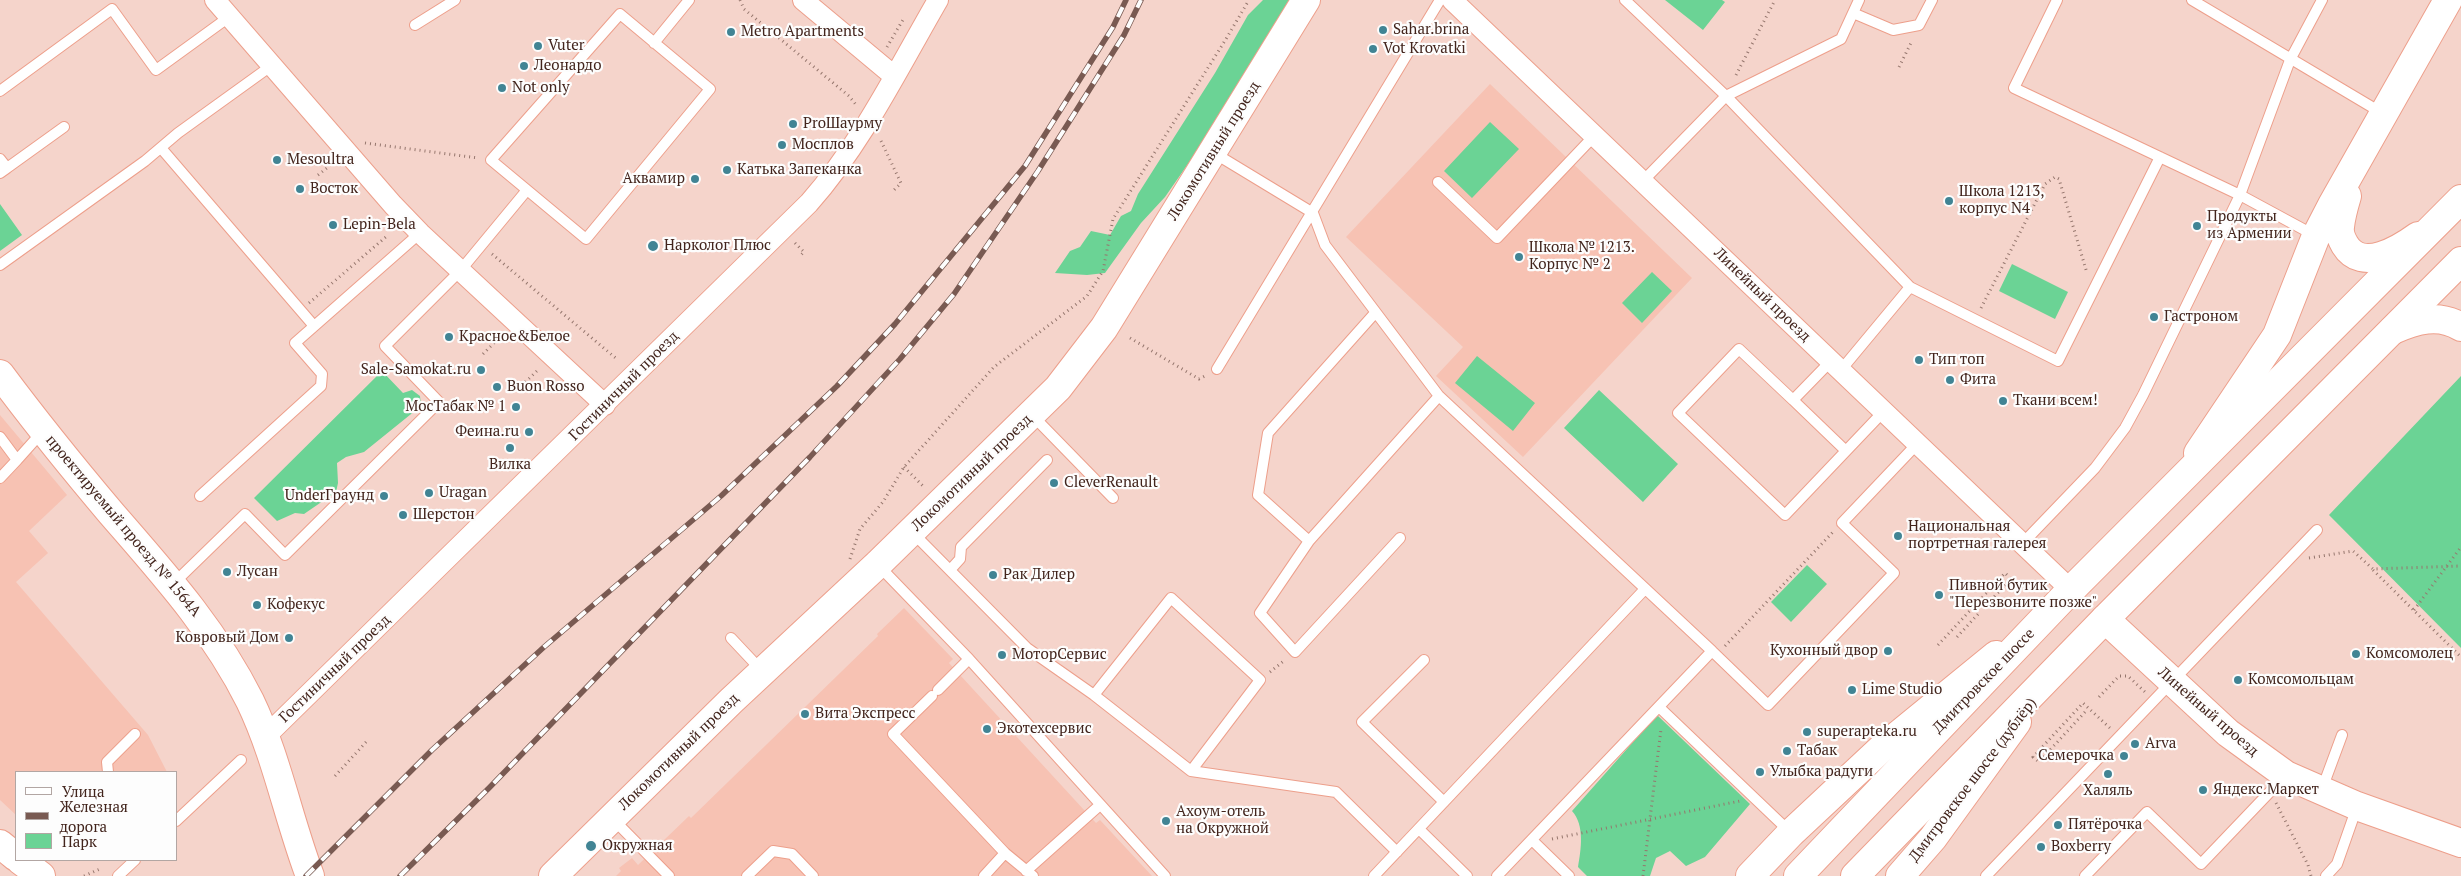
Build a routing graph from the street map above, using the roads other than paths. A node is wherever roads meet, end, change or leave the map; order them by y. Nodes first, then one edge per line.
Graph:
1 (215, 0) edge
2 (455, 0) edge
3 (690, 0) edge
4 (803, 0) edge
5 (938, 0) edge
6 (1306, 0) edge
7 (1440, 0) edge
8 (1452, 0) edge
9 (1625, 0) edge
10 (1859, 0) edge
11 (1932, 0) edge
12 (2056, 0) edge
13 (2192, 0) edge
14 (2322, 0) edge
15 (2448, 0) edge
16 (1853, 13) junction
17 (229, 17) junction
18 (415, 25) dead end
19 (654, 43) junction
20 (2290, 60) junction
21 (271, 66) junction
22 (894, 76) junction
23 (0, 91) edge
24 (1726, 96) junction
25 (2384, 114) junction
26 (64, 127) dead end
27 (1594, 135) junction
28 (161, 148) junction
29 (1214, 153) junction
30 (2160, 157) junction
31 (0, 159) edge
32 (3, 171) edge
33 (2353, 171) junction
34 (1643, 181) junction
35 (1438, 182) dead end
36 (528, 190) junction
37 (2240, 196) junction
38 (2452, 208) edge
39 (1312, 213) junction
40 (420, 233) junction
41 (2316, 236) junction
42 (2461, 261) edge
43 (0, 265) edge
44 (460, 271) junction
45 (1910, 288) junction
46 (1375, 313) junction
47 (314, 326) junction
48 (2461, 327) edge
49 (2393, 330) junction
50 (1836, 365) junction
51 (1217, 369) road end
52 (0, 374) edge
53 (1439, 396) junction
54 (1793, 400) junction
55 (606, 405) junction
56 (1884, 411) junction
57 (1032, 415) junction
58 (44, 430) junction
59 (0, 437) edge
60 (1917, 444) junction
61 (1846, 451) junction
62 (17, 460) junction
63 (1048, 460) dead end
64 (0, 478) edge
65 (2173, 490) junction
66 (200, 496) dead end
67 (1113, 498) dead end
68 (2317, 530) dead end
69 (911, 531) junction
70 (1400, 538) dead end
71 (1308, 541) junction
72 (2022, 544) junction
73 (878, 564) junction
74 (950, 570) junction
75 (174, 583) junction
76 (1645, 589) junction
77 (2069, 593) junction
78 (2106, 619) junction
79 (731, 638) dead end
80 (1714, 653) junction
81 (969, 659) junction
82 (1424, 660) dead end
83 (762, 672) junction
84 (2045, 683) junction
85 (2173, 683) junction
86 (1094, 695) junction
87 (1661, 709) junction
88 (135, 734) dead end
89 (2342, 735) dead end
90 (266, 736) junction
91 (241, 760) dead end
92 (108, 771) edge
93 (1191, 772) junction
94 (2278, 783) junction
95 (2321, 790) junction
96 (1444, 802) junction
97 (1100, 806) junction
98 (2357, 806) junction
99 (612, 818) junction
100 (178, 819) edge
101 (1419, 829) junction
102 (1791, 833) junction
103 (1533, 841) junction
104 (2461, 843) edge
105 (0, 844) edge
106 (1397, 852) junction
107 (1005, 853) junction
108 (15, 856) edge
109 (21, 861) edge
110 (134, 861) edge
111 (1029, 873) edge
112 (41, 876) edge
113 (118, 876) edge
114 (310, 876) edge
115 (553, 876) edge
116 (669, 876) edge
117 (747, 876) edge
118 (813, 876) edge
119 (984, 876) edge
120 (1164, 876) edge
121 (1374, 876) edge
122 (1467, 876) edge
123 (1497, 876) edge
124 (1569, 876) edge
125 (1750, 876) edge
126 (1798, 876) edge
127 (1855, 876) edge
128 (1900, 876) edge
129 (1986, 876) edge
130 (2085, 876) edge
131 (2326, 876) edge

1 - 17 street
2 - 18 lane
3 - 19 lane
4 - 22 street
5 - 22 street, Гостиничный проезд
6 - 29 main road, Локомотивный проезд
7 - 39 lane
8 - 27 street, Линейный проезд
9 - 24 lane
10 - 16 lane
11 - 16 lane
12 - 30 lane
13 - 20 lane
14 - 20 lane
15 - 25 main road
16 - 24 lane
17 - 21 street
17 - 23 lane
19 - 36 lane
19 - 36 lane
20 - 25 lane
20 - 37 lane
21 - 28 lane
21 - 40 street
22 - 55 street, Гостиничный проезд
24 - 34 lane
24 - 45 lane
25 - 33 main road
26 - 32 lane
27 - 34 street, Линейный проезд
27 - 35 lane
28 - 43 lane
28 - 47 lane
29 - 39 lane
29 - 57 main road, Локомотивный проезд
30 - 37 lane
30 - 45 lane
31 - 32 lane
33 - 38 main road
33 - 41 main road
34 - 50 street, Линейный проезд
36 - 44 lane
37 - 41 lane
37 - 72 lane
38 - 65 main road
39 - 46 lane
39 - 51 lane
40 - 44 street
40 - 47 lane
41 - 65 main road
42 - 49 main road
44 - 55 street
44 - 75 lane
45 - 50 lane
46 - 53 lane
46 - 71 lane
47 - 66 lane
48 - 49 main road
49 - 78 main road
50 - 54 lane
50 - 56 street, Линейный проезд
52 - 58 main road, проектируемый проезд № 1564А
53 - 71 lane
53 - 76 lane
54 - 61 lane
54 - 61 lane
55 - 90 street, Гостиничный проезд
56 - 60 street, Линейный проезд
56 - 61 lane
57 - 67 lane
57 - 69 main road, Локомотивный проезд
58 - 62 lane
58 - 75 main road, проектируемый проезд № 1564А
59 - 62 lane
60 - 72 street, Линейный проезд
60 - 80 lane
62 - 64 lane
63 - 74 lane
65 - 77 main road, Дмитровское шоссе
68 - 85 lane
69 - 73 main road, Локомотивный проезд
69 - 74 lane
70 - 71 lane
72 - 77 street, Линейный проезд
73 - 81 lane
73 - 83 main road, Локомотивный проезд
74 - 86 lane
75 - 90 main road, проектируемый проезд № 1564А
76 - 80 lane
76 - 96 lane
77 - 102 main road
77 - 126 main road, Дмитровское шоссе
78 - 84 main road
78 - 85 main road, Линейный проезд
79 - 83 lane
80 - 87 lane
81 - 97 lane
81 - 107 lane
82 - 96 lane
83 - 99 main road, Локомотивный проезд
84 - 127 main road
84 - 128 main road, Дмитровское шоссе (дублёр)
85 - 94 main road, Линейный проезд
85 - 129 lane
86 - 93 lane
86 - 93 lane
87 - 102 lane
87 - 103 lane
88 - 92 lane
89 - 95 lane
90 - 114 main road, проектируемый проезд № 1564А
91 - 100 lane
93 - 106 lane
94 - 95 main road, Линейный проезд
94 - 130 lane
95 - 98 main road, Линейный проезд
96 - 101 lane
97 - 111 lane
97 - 120 lane
98 - 104 main road, Линейный проезд
98 - 131 lane
99 - 115 main road, Локомотивный проезд
99 - 116 lane
101 - 106 lane
101 - 122 lane
102 - 125 main road
103 - 123 lane
103 - 124 lane
105 - 108 main road
106 - 121 lane
107 - 111 lane
107 - 119 lane
109 - 112 main road
110 - 113 lane
117 - 118 lane

